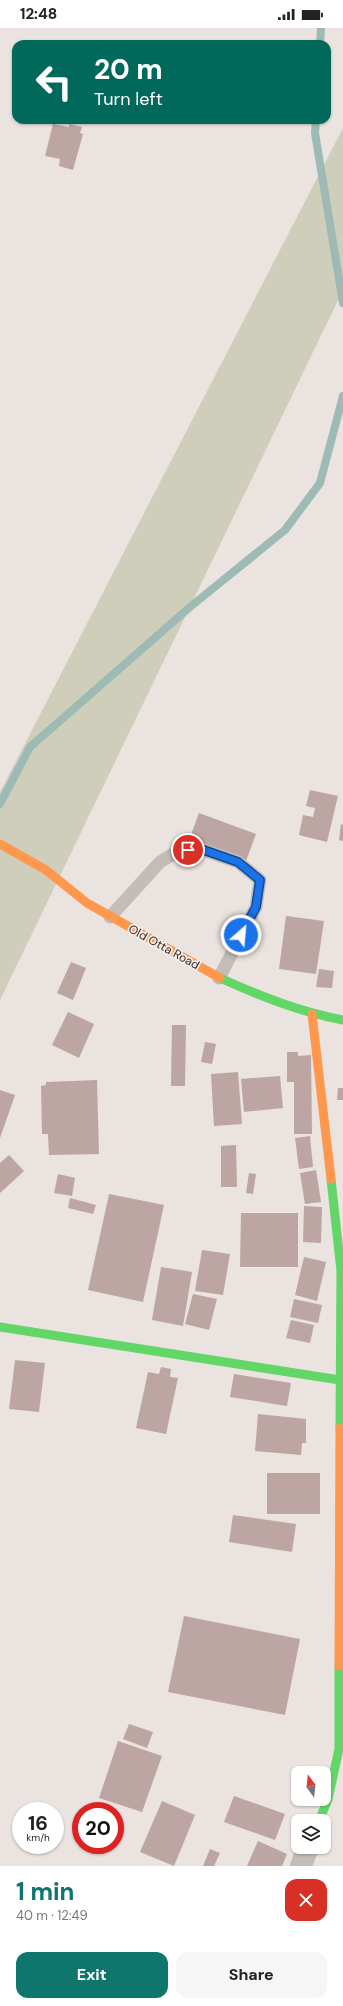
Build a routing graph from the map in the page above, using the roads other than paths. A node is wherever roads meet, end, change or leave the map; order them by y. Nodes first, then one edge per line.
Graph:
1 (0, 844) edge
2 (110, 917) junction
3 (219, 978) junction
4 (312, 1014) junction
5 (343, 1020) edge
6 (0, 1327) edge
7 (340, 1380) junction
8 (322, 1814) edge
9 (305, 1854) edge
10 (301, 1866) edge

1 - 2 street, Old Otta Road
2 - 3 street, Old Otta Road
2 - 3 lane
3 - 4 street, Old Otta Road
4 - 5 street, Old Otta Road
4 - 7 street
6 - 7 street
7 - 8 street
9 - 10 street

